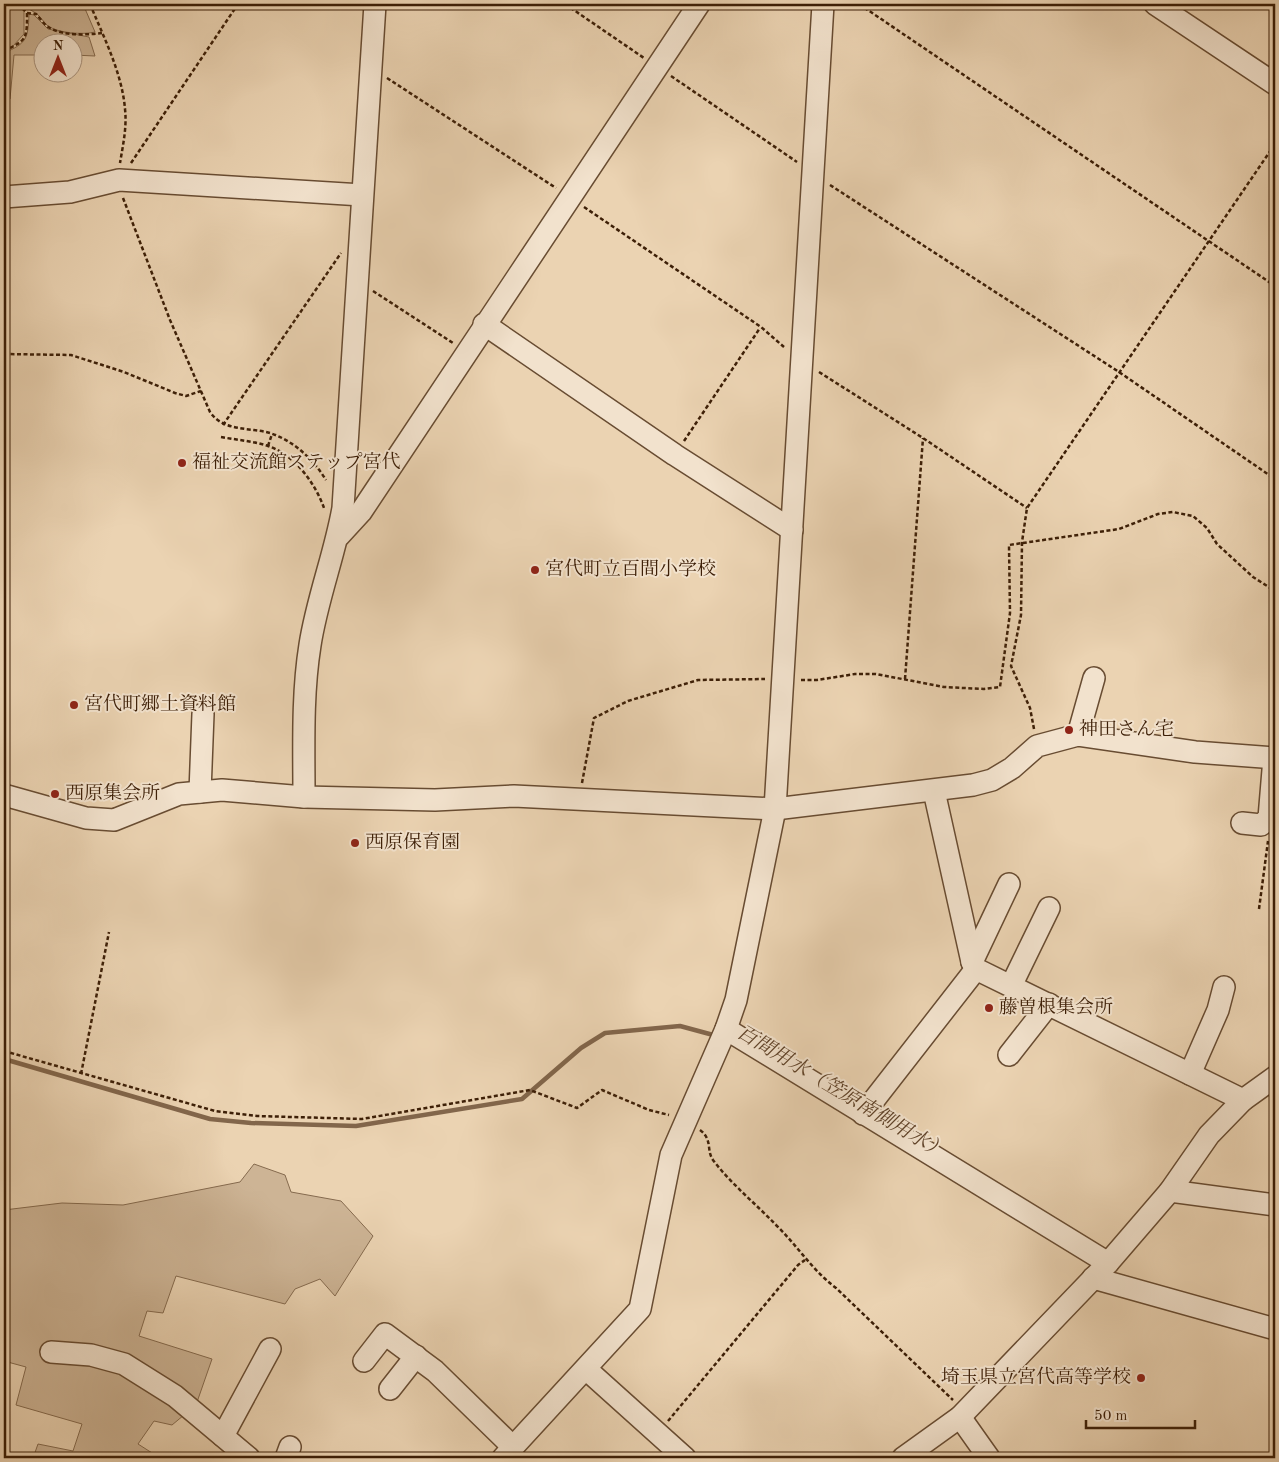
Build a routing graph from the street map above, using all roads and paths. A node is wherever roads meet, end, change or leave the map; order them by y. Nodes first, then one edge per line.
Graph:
1 (18, 4) edge
2 (90, 4) edge
3 (238, 4) edge
4 (375, 4) edge
5 (565, 4) edge
6 (699, 4) edge
7 (823, 4) edge
8 (859, 4) edge
9 (1155, 4) edge
10 (27, 13) junction
11 (102, 33) junction
12 (4, 51) edge
13 (657, 67) junction
14 (370, 70) junction
15 (1275, 84) edge
16 (1275, 144) edge
17 (813, 173) junction
18 (119, 180) junction
19 (362, 195) junction
20 (4, 197) edge
21 (569, 197) junction
22 (359, 238) junction
23 (1208, 240) junction
24 (356, 286) junction
25 (1275, 286) edge
26 (484, 324) junction
27 (761, 327) junction
28 (466, 352) junction
29 (4, 354) edge
30 (800, 360) junction
31 (1119, 372) junction
32 (201, 390) junction
33 (223, 425) junction
34 (272, 434) junction
35 (222, 437) dead end
36 (923, 438) junction
37 (268, 446) junction
38 (675, 455) junction
39 (1275, 479) edge
40 (328, 483) dead end
41 (1027, 508) junction
42 (792, 530) junction
43 (338, 536) junction
44 (1022, 542) junction
45 (1275, 591) edge
46 (1094, 678) dead end
47 (782, 679) junction
48 (905, 679) junction
49 (203, 714) dead end
50 (1078, 735) junction
51 (1037, 746) junction
52 (1275, 758) edge
53 (934, 791) junction
54 (200, 792) junction
55 (4, 795) edge
56 (304, 797) junction
57 (579, 799) junction
58 (775, 809) junction
59 (1269, 818) junction
60 (1242, 823) dead end
61 (1009, 884) dead end
62 (1049, 908) dead end
63 (1259, 909) dead end
64 (109, 932) dead end
65 (974, 965) junction
66 (1011, 986) junction
67 (1224, 987) dead end
68 (1049, 1004) junction
69 (726, 1029) junction
70 (4, 1051) edge
71 (1009, 1055) dead end
72 (82, 1074) junction
73 (1190, 1074) junction
74 (1275, 1078) edge
75 (1243, 1100) junction
76 (863, 1114) junction
77 (686, 1120) junction
78 (1170, 1191) junction
79 (1275, 1205) edge
80 (806, 1260) junction
81 (1108, 1263) junction
82 (1093, 1278) junction
83 (1275, 1329) edge
84 (270, 1349) dead end
85 (51, 1352) dead end
86 (416, 1356) junction
87 (364, 1361) dead end
88 (586, 1369) junction
89 (390, 1390) dead end
90 (962, 1414) junction
91 (657, 1434) junction
92 (224, 1436) junction
93 (508, 1453) edge
94 (249, 1458) edge
95 (685, 1458) edge
96 (903, 1458) edge
97 (989, 1458) edge

1 - 10 path
2 - 11 path
3 - 18 path
4 - 14 street
5 - 13 path
6 - 13 street
7 - 17 street
8 - 23 path
9 - 15 street
10 - 11 path
10 - 12 path
11 - 18 path
13 - 17 path
13 - 21 street
14 - 19 street
14 - 21 path
16 - 23 path
17 - 30 street
17 - 31 path
18 - 19 street
18 - 20 street
18 - 32 path
19 - 22 street
21 - 26 street
21 - 27 path
22 - 24 street
22 - 33 path
23 - 25 path
23 - 31 path
24 - 28 path
24 - 43 street
26 - 28 street
26 - 38 street
27 - 30 path
27 - 38 path
28 - 43 street
29 - 32 path
30 - 36 path
30 - 42 street
31 - 39 path
31 - 41 path
32 - 33 path
33 - 34 path
34 - 37 path
34 - 40 path
35 - 37 path
36 - 41 path
36 - 48 path
37 - 43 path
38 - 42 street
41 - 44 path
42 - 47 street
43 - 56 street
44 - 45 path
44 - 48 path
44 - 51 path
46 - 50 street
47 - 48 path
47 - 57 path
47 - 58 street
49 - 54 street
50 - 51 street
50 - 52 street
51 - 53 street
52 - 59 street
53 - 58 street
53 - 65 street
54 - 55 street
54 - 56 street
56 - 57 street
57 - 58 street
58 - 69 street
59 - 60 street
59 - 63 path
61 - 65 street
62 - 66 street
64 - 72 path
65 - 66 street
65 - 76 street
66 - 68 street
67 - 73 street
68 - 71 street
68 - 73 street
69 - 76 street
69 - 77 street
70 - 72 path
72 - 77 path
73 - 75 street
74 - 75 street
75 - 78 street
76 - 81 street
77 - 80 path
77 - 88 street
78 - 79 street
78 - 81 street
80 - 90 path
80 - 91 path
81 - 82 street
82 - 83 street
82 - 90 street
84 - 92 street
85 - 92 street
86 - 87 street
86 - 89 street
86 - 93 street
88 - 91 street
88 - 93 street
90 - 96 street
90 - 97 street
91 - 95 street
92 - 94 street

